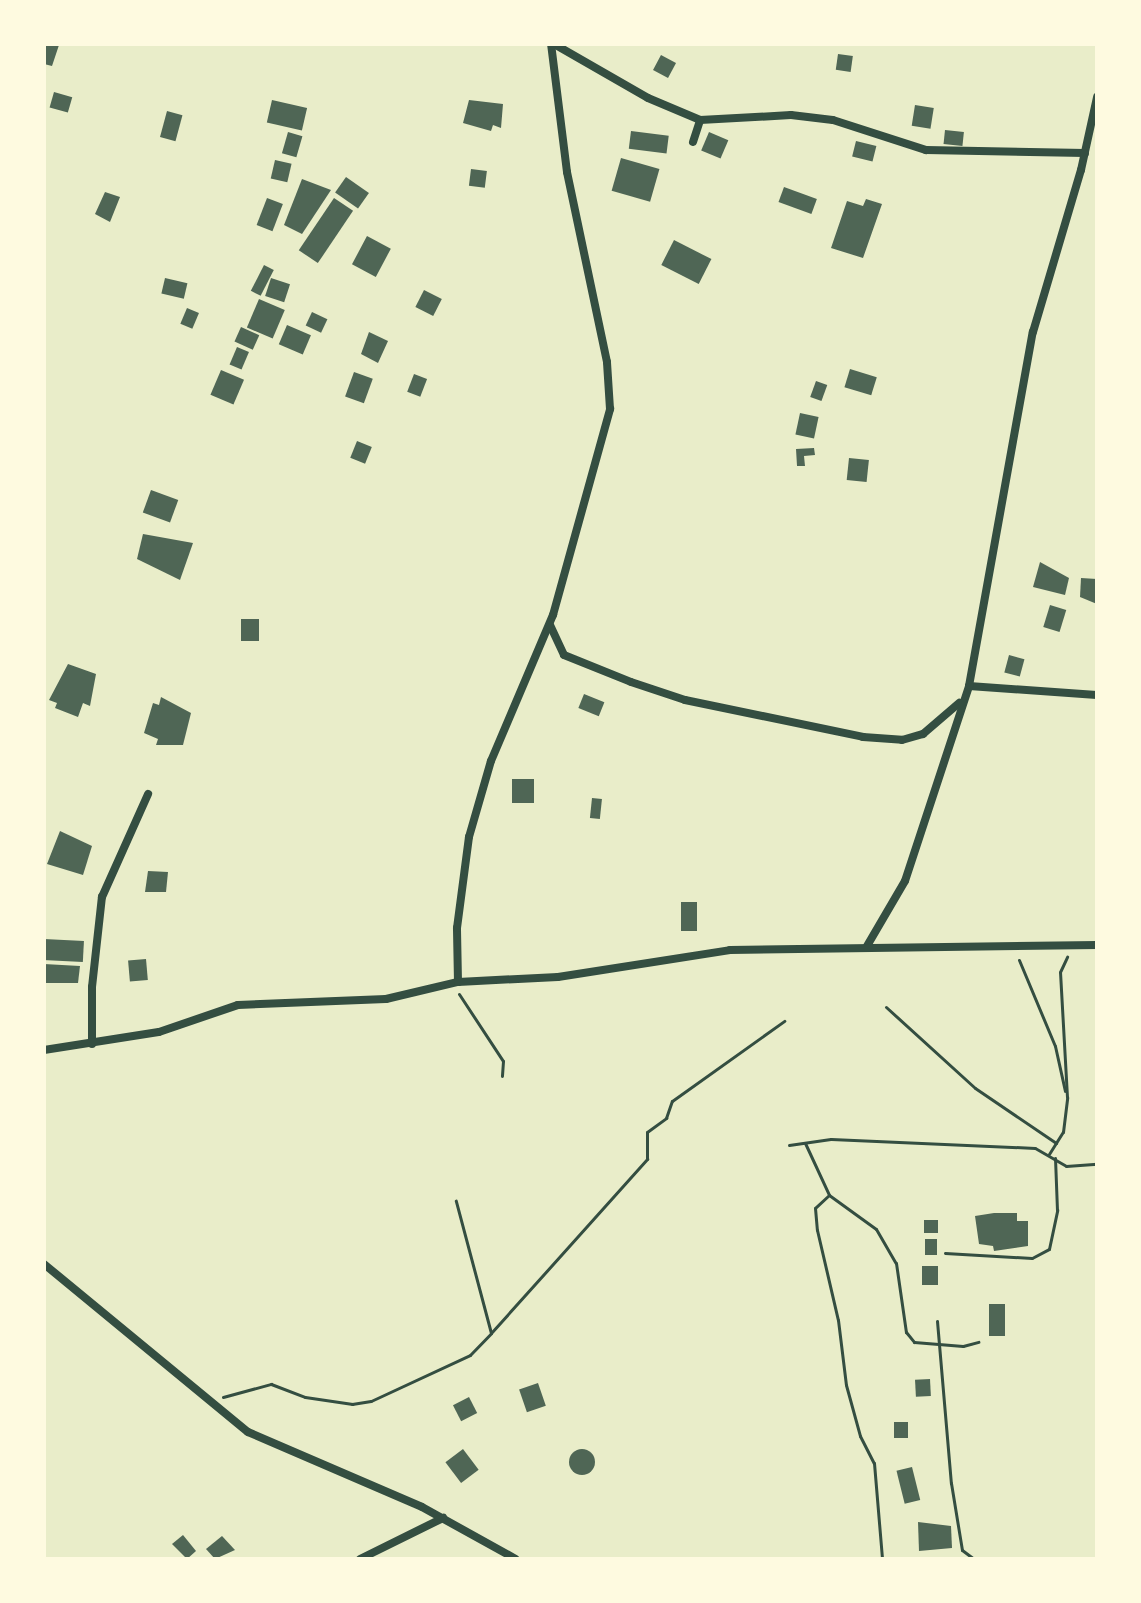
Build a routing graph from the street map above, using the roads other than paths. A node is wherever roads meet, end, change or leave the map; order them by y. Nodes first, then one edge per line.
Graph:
1 (552, 44) edge
2 (1097, 97) edge
3 (700, 120) junction
4 (693, 142) dead end
5 (1085, 153) junction
6 (550, 624) junction
7 (969, 686) junction
8 (1097, 695) edge
9 (963, 699) junction
10 (148, 794) dead end
11 (1097, 945) edge
12 (867, 946) junction
13 (458, 982) junction
14 (92, 1044) junction
15 (44, 1050) edge
16 (44, 1267) edge
17 (443, 1518) junction
18 (360, 1559) edge
19 (516, 1559) edge

1 - 3 street
1 - 6 street
2 - 5 street
3 - 4 street
3 - 5 street
5 - 7 street
6 - 9 street
6 - 13 street
7 - 8 street
7 - 9 street
9 - 12 street
10 - 14 street
11 - 12 street
12 - 13 street
13 - 14 street
14 - 15 street
16 - 17 street
17 - 18 street
17 - 19 street

